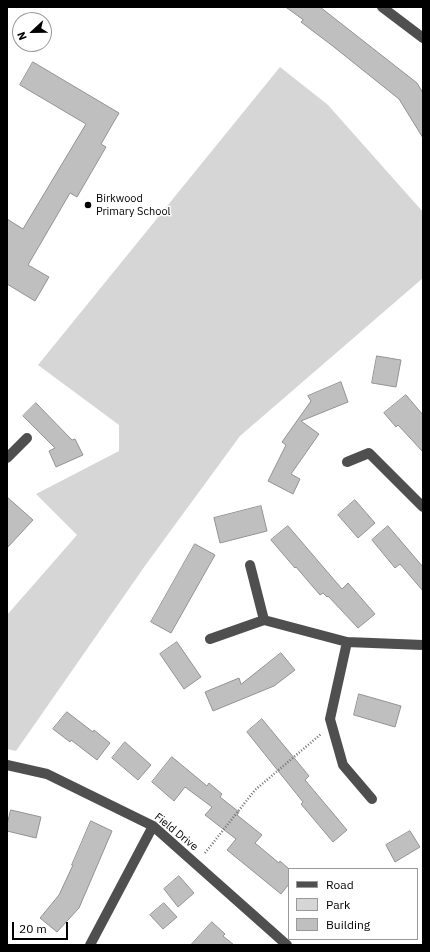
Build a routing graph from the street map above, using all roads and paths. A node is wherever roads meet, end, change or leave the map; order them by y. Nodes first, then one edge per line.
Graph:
1 (382, 7) edge
2 (423, 38) edge
3 (28, 438) dead end
4 (7, 458) edge
5 (347, 462) dead end
6 (423, 507) edge
7 (250, 565) dead end
8 (264, 620) junction
9 (210, 639) dead end
10 (347, 642) junction
11 (423, 645) edge
12 (332, 730) junction
13 (7, 765) edge
14 (372, 799) dead end
15 (153, 826) junction
16 (197, 865) junction
17 (90, 945) edge
18 (287, 945) edge

1 - 2 street
3 - 4 street
5 - 6 street
7 - 8 street
8 - 9 street
8 - 10 street
10 - 11 street
10 - 12 street
12 - 14 street
12 - 16 path
13 - 15 street, Field Drive
15 - 16 street, Field Drive
15 - 17 street
16 - 18 street, Field Drive

